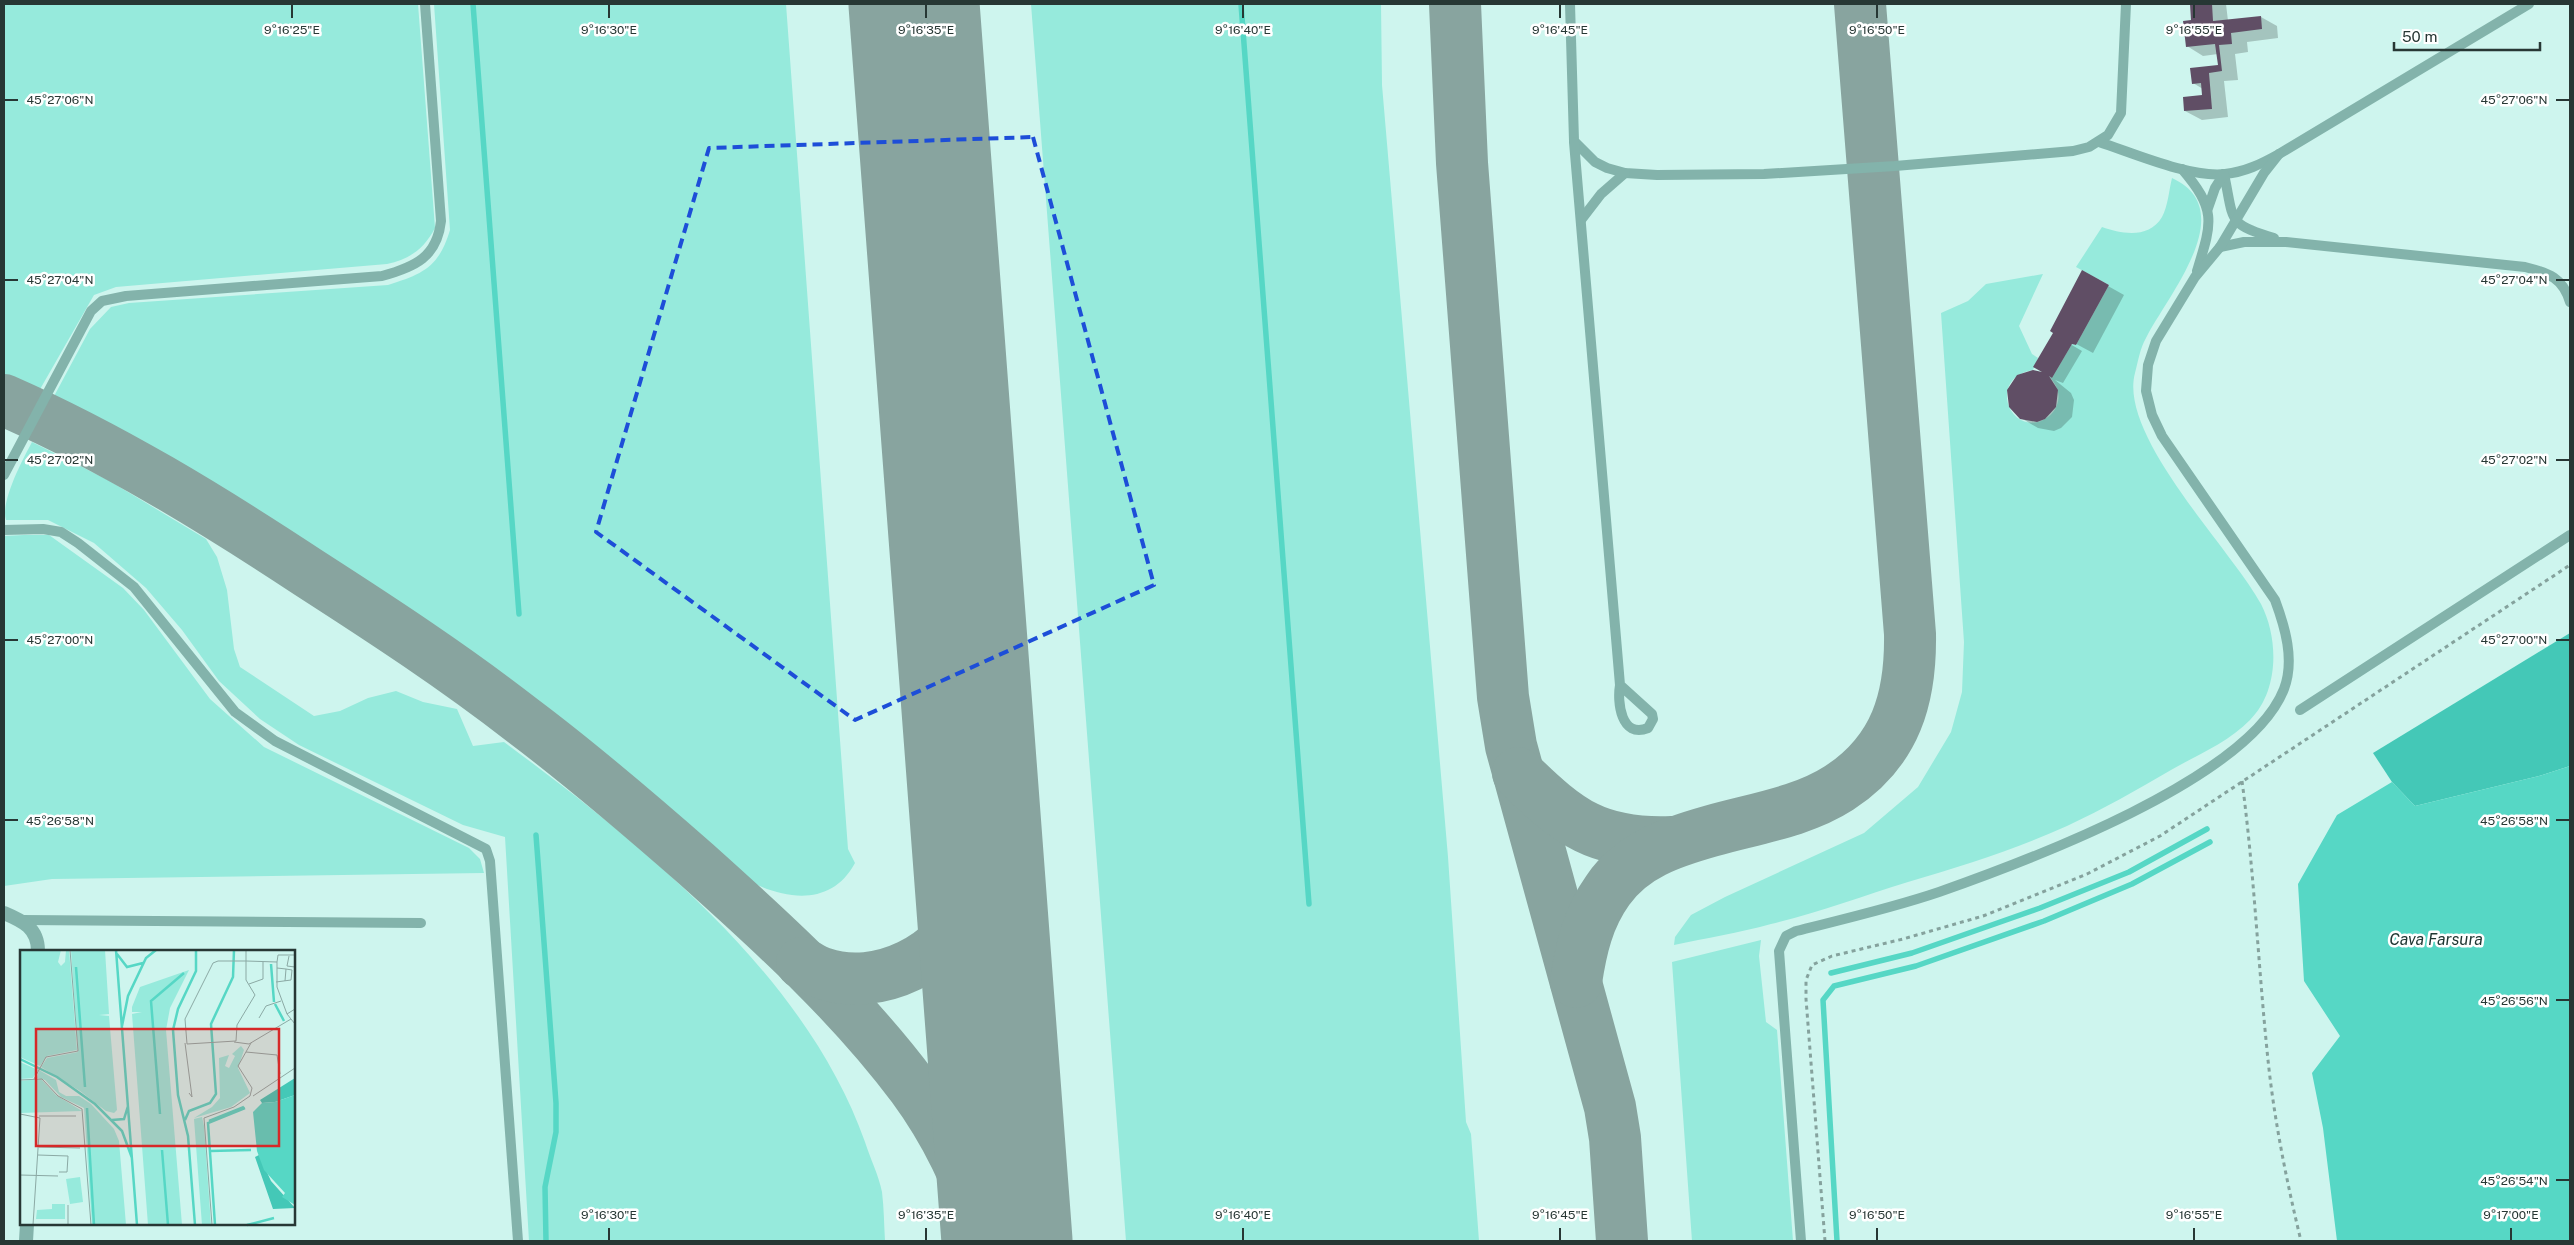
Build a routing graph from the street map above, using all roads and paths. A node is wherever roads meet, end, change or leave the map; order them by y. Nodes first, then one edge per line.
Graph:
1 (425, 4) edge
2 (1570, 4) edge
3 (2126, 4) edge
4 (2530, 4) edge
5 (1574, 141) junction
6 (2099, 142) junction
7 (2279, 154) junction
8 (2182, 169) junction
9 (1624, 173) junction
10 (2224, 174) junction
11 (2208, 208) junction
12 (1581, 220) junction
13 (2234, 220) junction
14 (2286, 242) junction
15 (2220, 247) junction
16 (2195, 277) junction
17 (2570, 302) edge
18 (4, 475) edge
19 (4, 530) edge
20 (2570, 535) edge
21 (2570, 565) edge
22 (1620, 685) dead end
23 (2300, 710) dead end
24 (2242, 781) junction
25 (4, 913) edge
26 (22, 920) junction
27 (421, 923) dead end
28 (38, 950) edge
29 (26, 1225) edge
30 (26, 1241) edge
31 (518, 1241) edge
32 (1801, 1241) edge
33 (1825, 1241) edge
34 (2301, 1241) edge

1 - 18 lane
2 - 5 lane
3 - 6 lane
4 - 7 lane
5 - 9 lane
5 - 12 lane
6 - 8 lane
6 - 9 lane
7 - 10 lane
7 - 13 lane
8 - 10 lane
8 - 11 lane
9 - 12 lane
10 - 11 lane
10 - 13 lane
11 - 16 lane
12 - 22 lane
13 - 14 lane
13 - 15 lane
14 - 15 lane
14 - 17 lane
15 - 16 lane
16 - 32 lane
19 - 31 lane
20 - 23 lane
21 - 24 path
24 - 33 path
24 - 34 path
25 - 26 street
26 - 27 lane
26 - 28 street
29 - 30 street

